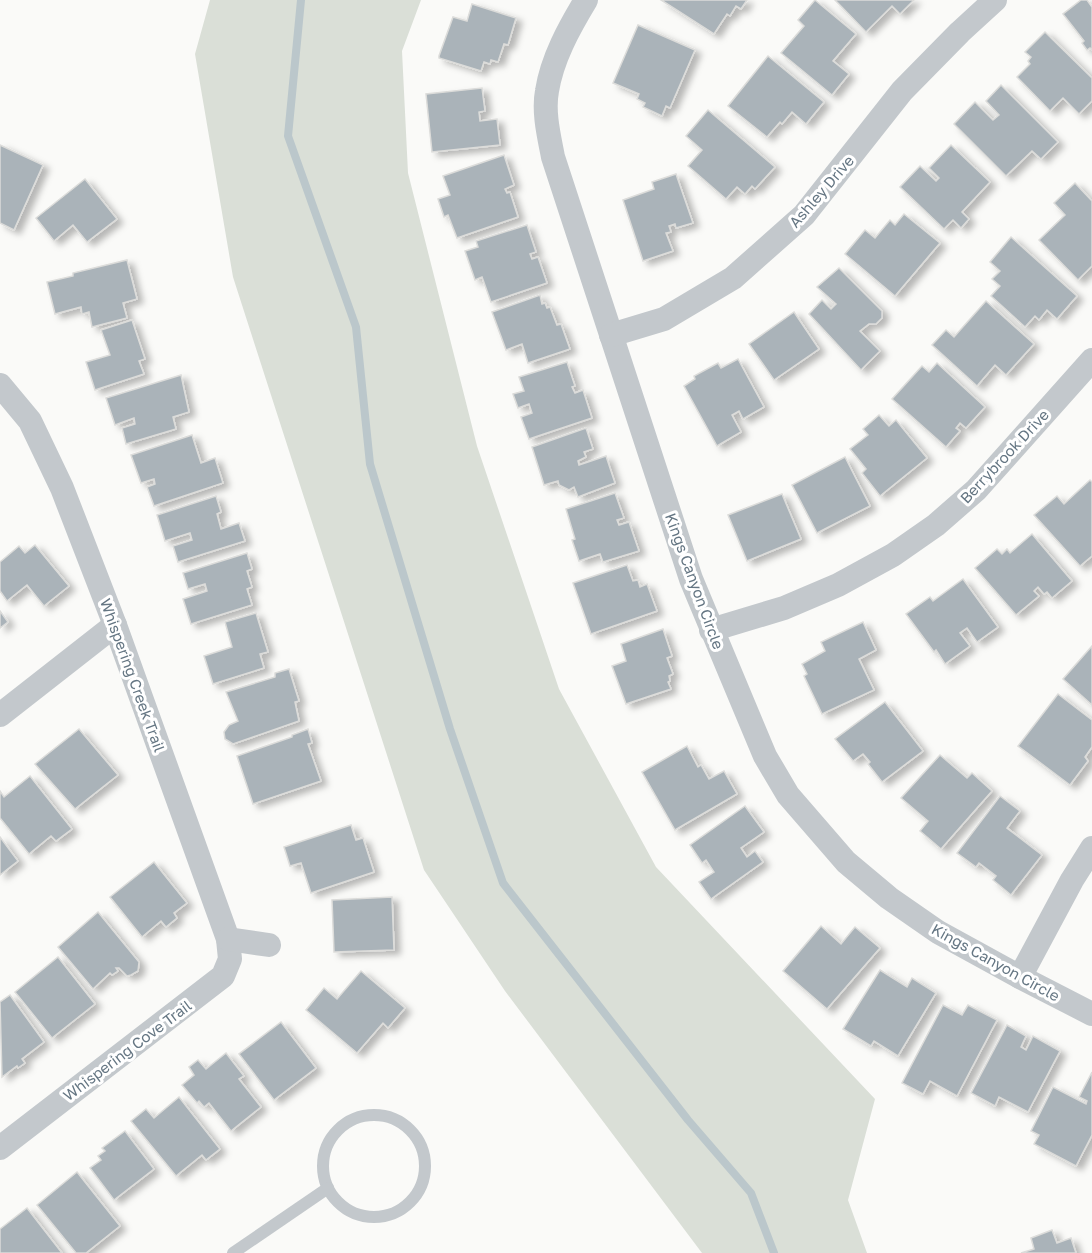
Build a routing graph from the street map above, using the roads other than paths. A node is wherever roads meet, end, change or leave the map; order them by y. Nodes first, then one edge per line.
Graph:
1 (586, 0) edge
2 (995, 0) edge
3 (611, 335) junction
4 (1092, 360) edge
5 (0, 385) edge
6 (115, 625) junction
7 (711, 630) junction
8 (0, 715) edge
9 (1092, 848) edge
10 (228, 939) junction
11 (269, 945) dead end
12 (1020, 977) junction
13 (1092, 1014) edge
14 (0, 1148) edge
15 (328, 1188) junction
16 (233, 1253) edge

1 - 3 street, Kings Canyon Circle
2 - 3 street, Ashley Drive
3 - 7 street, Kings Canyon Circle
4 - 7 street, Berrybrook Drive
5 - 6 street, Whispering Creek Trail
6 - 8 street
6 - 10 street, Whispering Creek Trail
7 - 12 street, Kings Canyon Circle
9 - 12 street
10 - 11 street
10 - 14 street, Whispering Cove Trail
12 - 13 street, Kings Canyon Circle
15 - 15 lane
15 - 16 lane

